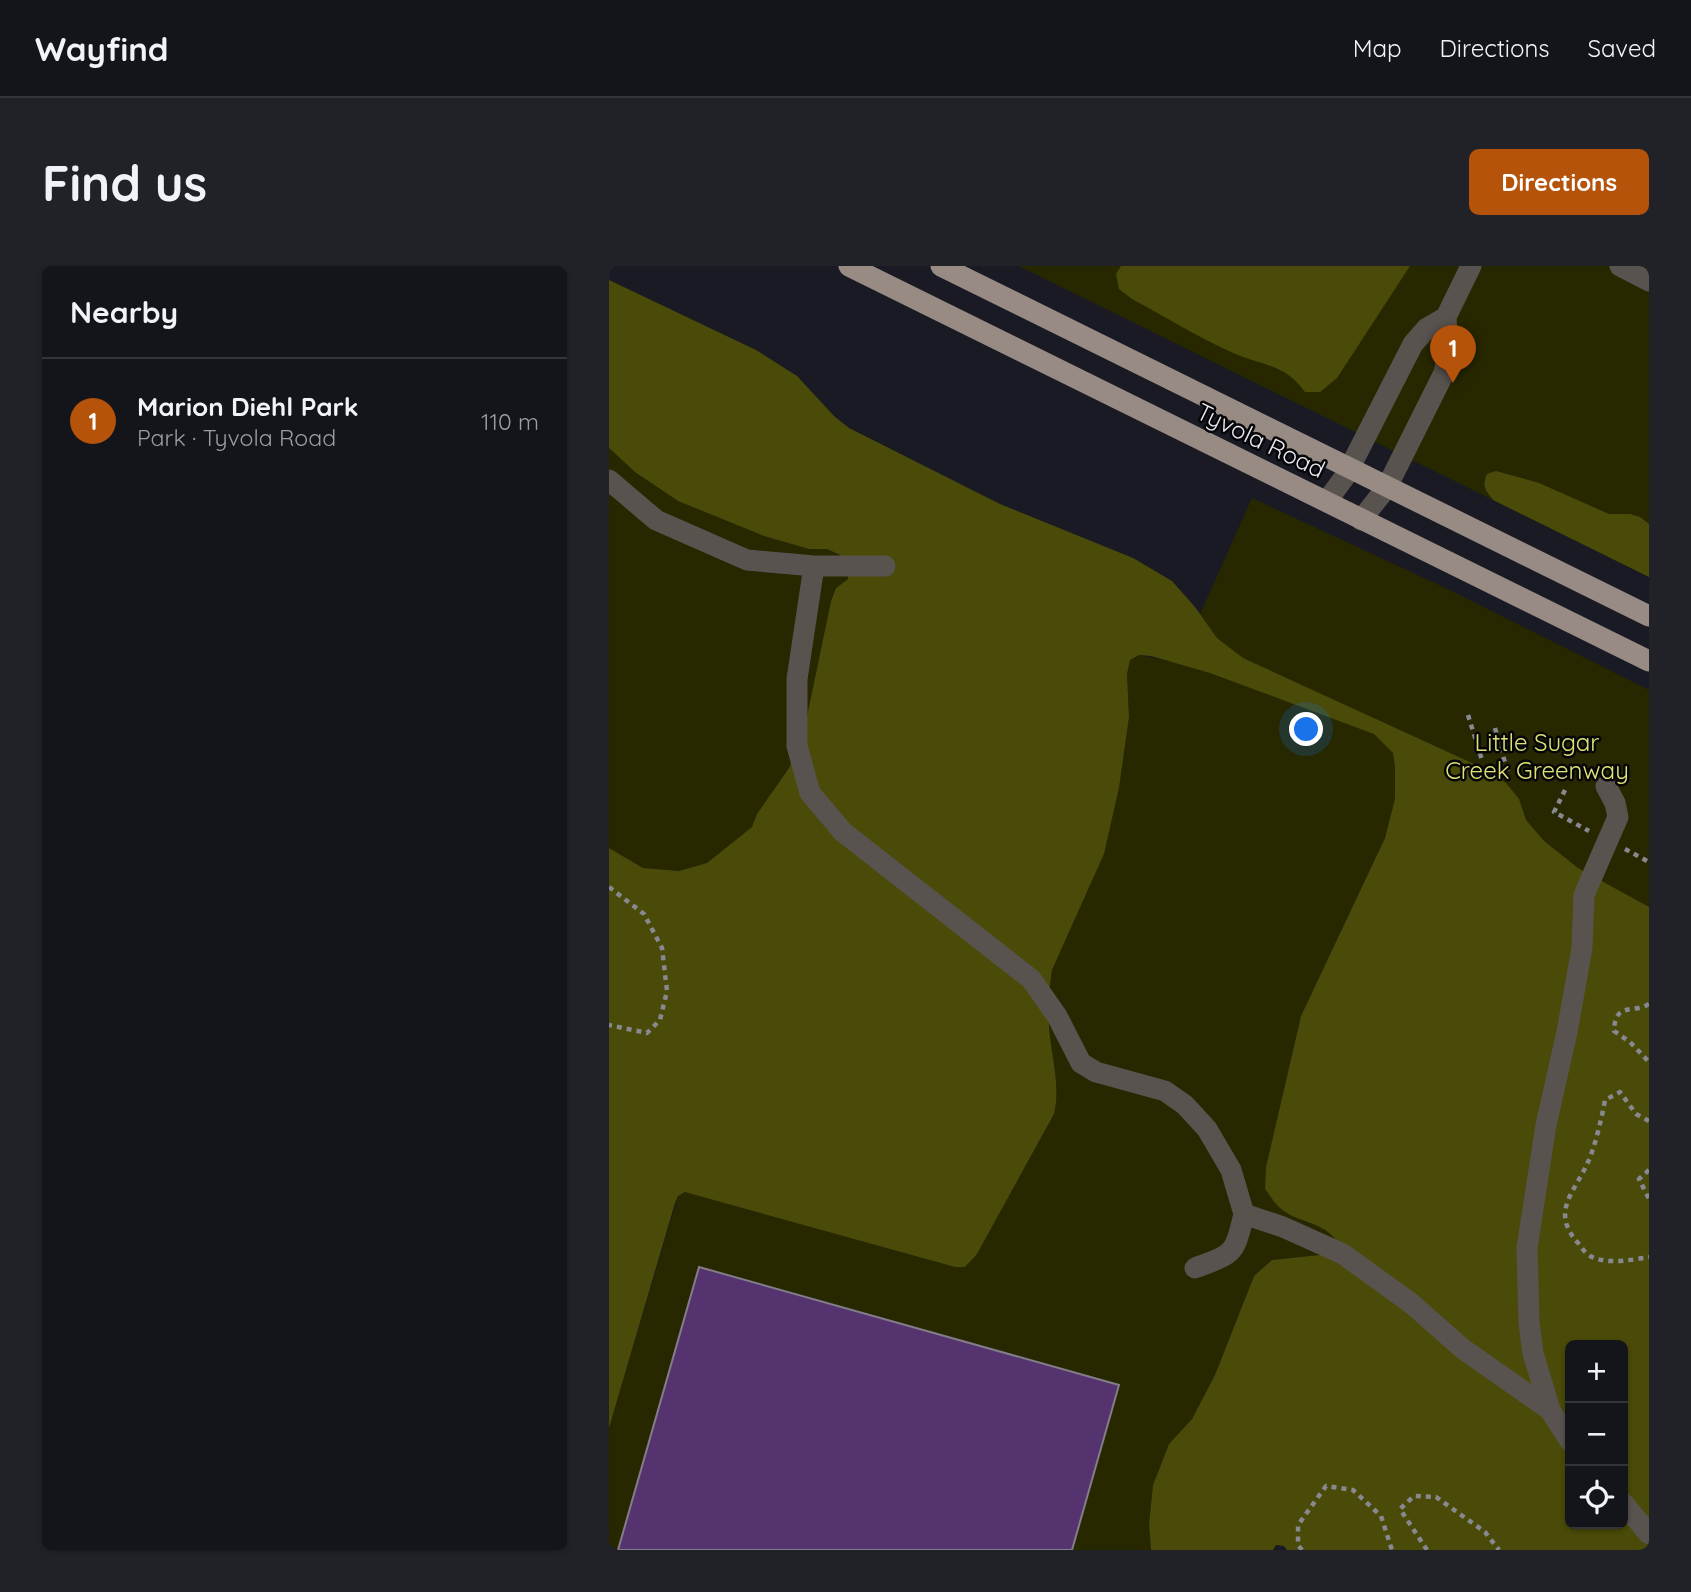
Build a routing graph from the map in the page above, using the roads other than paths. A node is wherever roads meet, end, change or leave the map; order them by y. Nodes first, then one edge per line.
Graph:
1 (849, 266) edge
2 (941, 266) edge
3 (1471, 266) edge
4 (1620, 266) edge
5 (1649, 281) edge
6 (1446, 317) junction
7 (1349, 468) junction
8 (609, 480) edge
9 (1387, 487) junction
10 (1327, 501) junction
11 (1361, 520) junction
12 (814, 566) junction
13 (885, 566) dead end
14 (1649, 617) edge
15 (1649, 661) edge
16 (1606, 786) dead end
17 (1244, 1213) junction
18 (1195, 1268) dead end
19 (1550, 1410) junction
20 (1565, 1433) edge
21 (1628, 1509) edge
22 (1649, 1534) edge

1 - 10 main road, Tyvola Road
2 - 7 main road, Tyvola Road
3 - 6 lane
4 - 5 lane
6 - 7 lane
6 - 9 lane
7 - 9 main road, Tyvola Road
7 - 10 lane
8 - 12 lane
9 - 11 lane
9 - 14 main road, Tyvola Road
10 - 11 main road, Tyvola Road
11 - 15 main road, Tyvola Road
12 - 13 lane
12 - 17 lane
16 - 19 lane
17 - 18 lane
17 - 19 lane
19 - 20 lane
21 - 22 lane

